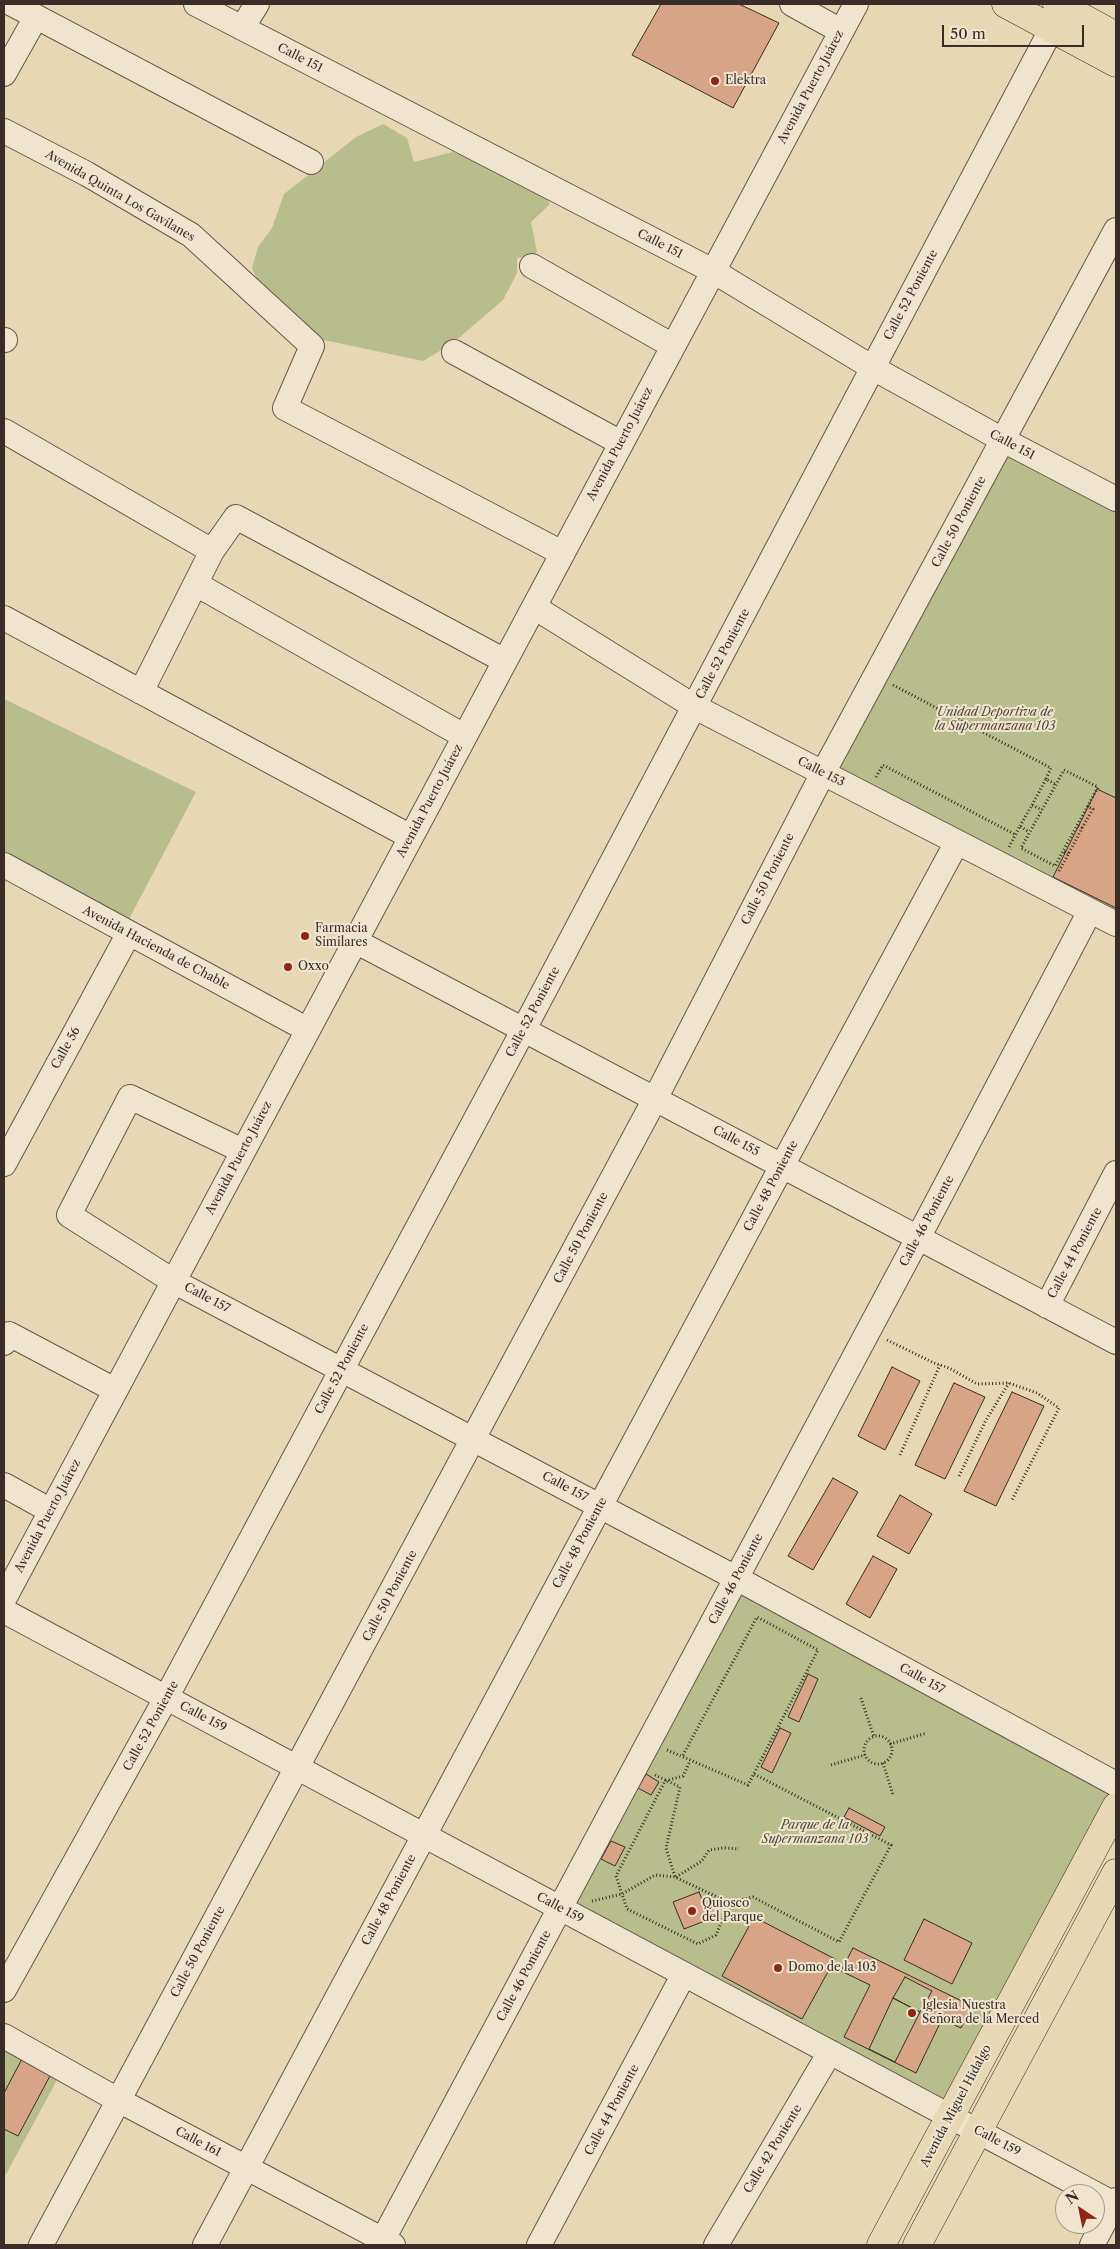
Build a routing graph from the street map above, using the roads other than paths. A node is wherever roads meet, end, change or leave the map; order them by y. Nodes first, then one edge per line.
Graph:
1 (12, 4) edge
2 (196, 4) edge
3 (257, 4) edge
4 (792, 4) edge
5 (856, 4) edge
6 (1006, 4) edge
7 (1054, 16) edge
8 (36, 17) junction
9 (242, 28) junction
10 (841, 31) junction
11 (1116, 36) edge
12 (1116, 63) edge
13 (4, 74) edge
14 (4, 131) edge
15 (311, 162) dead end
16 (1116, 230) edge
17 (532, 266) dead end
18 (713, 271) junction
19 (673, 346) junction
20 (454, 352) dead end
21 (873, 368) junction
22 (4, 431) edge
23 (1003, 440) junction
24 (621, 443) junction
25 (1116, 499) edge
26 (212, 551) junction
27 (562, 553) junction
28 (196, 584) junction
29 (534, 607) junction
30 (4, 618) edge
31 (505, 661) junction
32 (141, 692) junction
33 (695, 707) junction
34 (464, 736) junction
35 (823, 773) junction
36 (411, 837) junction
37 (958, 842) junction
38 (4, 865) edge
39 (1090, 911) junction
40 (1116, 924) edge
41 (129, 933) junction
42 (355, 941) junction
43 (524, 1029) junction
44 (308, 1030) junction
45 (655, 1099) junction
46 (243, 1151) junction
47 (4, 1164) edge
48 (782, 1166) junction
49 (1116, 1173) edge
50 (918, 1238) junction
51 (174, 1281) junction
52 (1047, 1306) junction
53 (1116, 1342) edge
54 (4, 1343) edge
55 (342, 1370) junction
56 (115, 1390) junction
57 (474, 1439) junction
58 (4, 1485) edge
59 (600, 1505) junction
60 (51, 1510) junction
61 (736, 1578) junction
62 (4, 1599) edge
63 (4, 1611) edge
64 (166, 1698) junction
65 (298, 1768) junction
66 (1116, 1784) edge
67 (1116, 1807) edge
68 (424, 1835) junction
69 (1116, 1873) edge
70 (560, 1908) junction
71 (684, 1974) junction
72 (4, 1990) edge
73 (4, 2036) edge
74 (830, 2052) junction
75 (118, 2100) junction
76 (950, 2116) junction
77 (978, 2131) junction
78 (246, 2168) junction
79 (1116, 2203) edge
80 (385, 2243) edge
81 (42, 2245) edge
82 (205, 2245) edge
83 (539, 2245) edge
84 (716, 2245) edge
85 (881, 2245) edge
86 (916, 2245) edge
87 (1092, 2245) edge

1 - 8 street
2 - 9 street, Calle 151
3 - 9 street
4 - 10 street
5 - 10 street, Avenida Puerto Juárez
6 - 7 main road
7 - 11 main road
7 - 12 main road
7 - 21 street, Calle 52 Poniente
8 - 13 street
8 - 15 street
9 - 18 street, Calle 151
10 - 18 street, Avenida Puerto Juárez
14 - 27 street, Avenida Quinta Los Gavilanes
16 - 23 street, Calle 50 Poniente
17 - 19 street
18 - 19 street, Avenida Puerto Juárez
18 - 21 street, Calle 151
19 - 24 street, Avenida Puerto Juárez
20 - 24 street
21 - 23 street, Calle 151
21 - 33 street, Calle 52 Poniente
22 - 26 street
23 - 25 street, Calle 151
23 - 35 street, Calle 50 Poniente
24 - 27 street, Avenida Puerto Juárez
26 - 28 street
26 - 31 street
27 - 29 street, Avenida Puerto Juárez
28 - 32 street
28 - 34 street
29 - 31 street, Avenida Puerto Juárez
29 - 33 street, Calle 153
30 - 32 street
31 - 34 street, Avenida Puerto Juárez
32 - 36 street
33 - 35 street, Calle 153
33 - 43 street, Calle 52 Poniente
34 - 36 street, Avenida Puerto Juárez
35 - 37 street, Calle 153
35 - 45 street, Calle 50 Poniente
36 - 42 street, Avenida Puerto Juárez
37 - 39 street, Calle 153
37 - 48 street, Calle 48 Poniente
38 - 41 street, Avenida Hacienda de Chable
39 - 40 street, Calle 153
39 - 50 street, Calle 46 Poniente
41 - 44 street, Avenida Hacienda de Chable
41 - 47 street, Calle 56
42 - 43 street, Calle 155
42 - 44 street, Avenida Puerto Juárez
43 - 45 street, Calle 155
43 - 55 street, Calle 52 Poniente
44 - 46 street, Avenida Puerto Juárez
45 - 48 street, Calle 155
45 - 57 street, Calle 50 Poniente
46 - 51 street, Avenida Puerto Juárez
46 - 51 street, Calle 157
48 - 50 street, Calle 155
48 - 59 street, Calle 48 Poniente
49 - 52 street, Calle 44 Poniente
50 - 52 street, Calle 155
50 - 61 street, Calle 46 Poniente
51 - 55 street, Calle 157
51 - 56 street, Avenida Puerto Juárez
52 - 53 street, Calle 155
54 - 56 street
55 - 57 street, Calle 157
55 - 64 street, Calle 52 Poniente
56 - 60 street, Avenida Puerto Juárez
57 - 59 street, Calle 157
57 - 65 street, Calle 50 Poniente
58 - 60 street
59 - 61 street, Calle 157
59 - 68 street, Calle 48 Poniente
60 - 62 street, Avenida Puerto Juárez
61 - 66 street, Calle 157
61 - 70 street, Calle 46 Poniente
63 - 64 street, Calle 159
64 - 65 street, Calle 159
64 - 72 street, Calle 52 Poniente
65 - 68 street, Calle 159
65 - 75 street, Calle 50 Poniente
67 - 76 main road, Avenida Miguel Hidalgo
68 - 70 street, Calle 159
68 - 78 street, Calle 48 Poniente
69 - 77 main road
70 - 71 street, Calle 159
70 - 80 street, Calle 46 Poniente
71 - 74 street, Calle 159
71 - 83 street, Calle 44 Poniente
73 - 75 street, Calle 161
74 - 76 street, Calle 159
74 - 84 street, Calle 42 Poniente
75 - 78 street, Calle 161
75 - 81 street, Calle 50 Poniente
76 - 77 street, Calle 159
76 - 85 main road, Avenida Miguel Hidalgo
77 - 79 street, Calle 159
77 - 86 main road
78 - 80 street, Calle 161
78 - 82 street, Calle 48 Poniente
79 - 87 street

